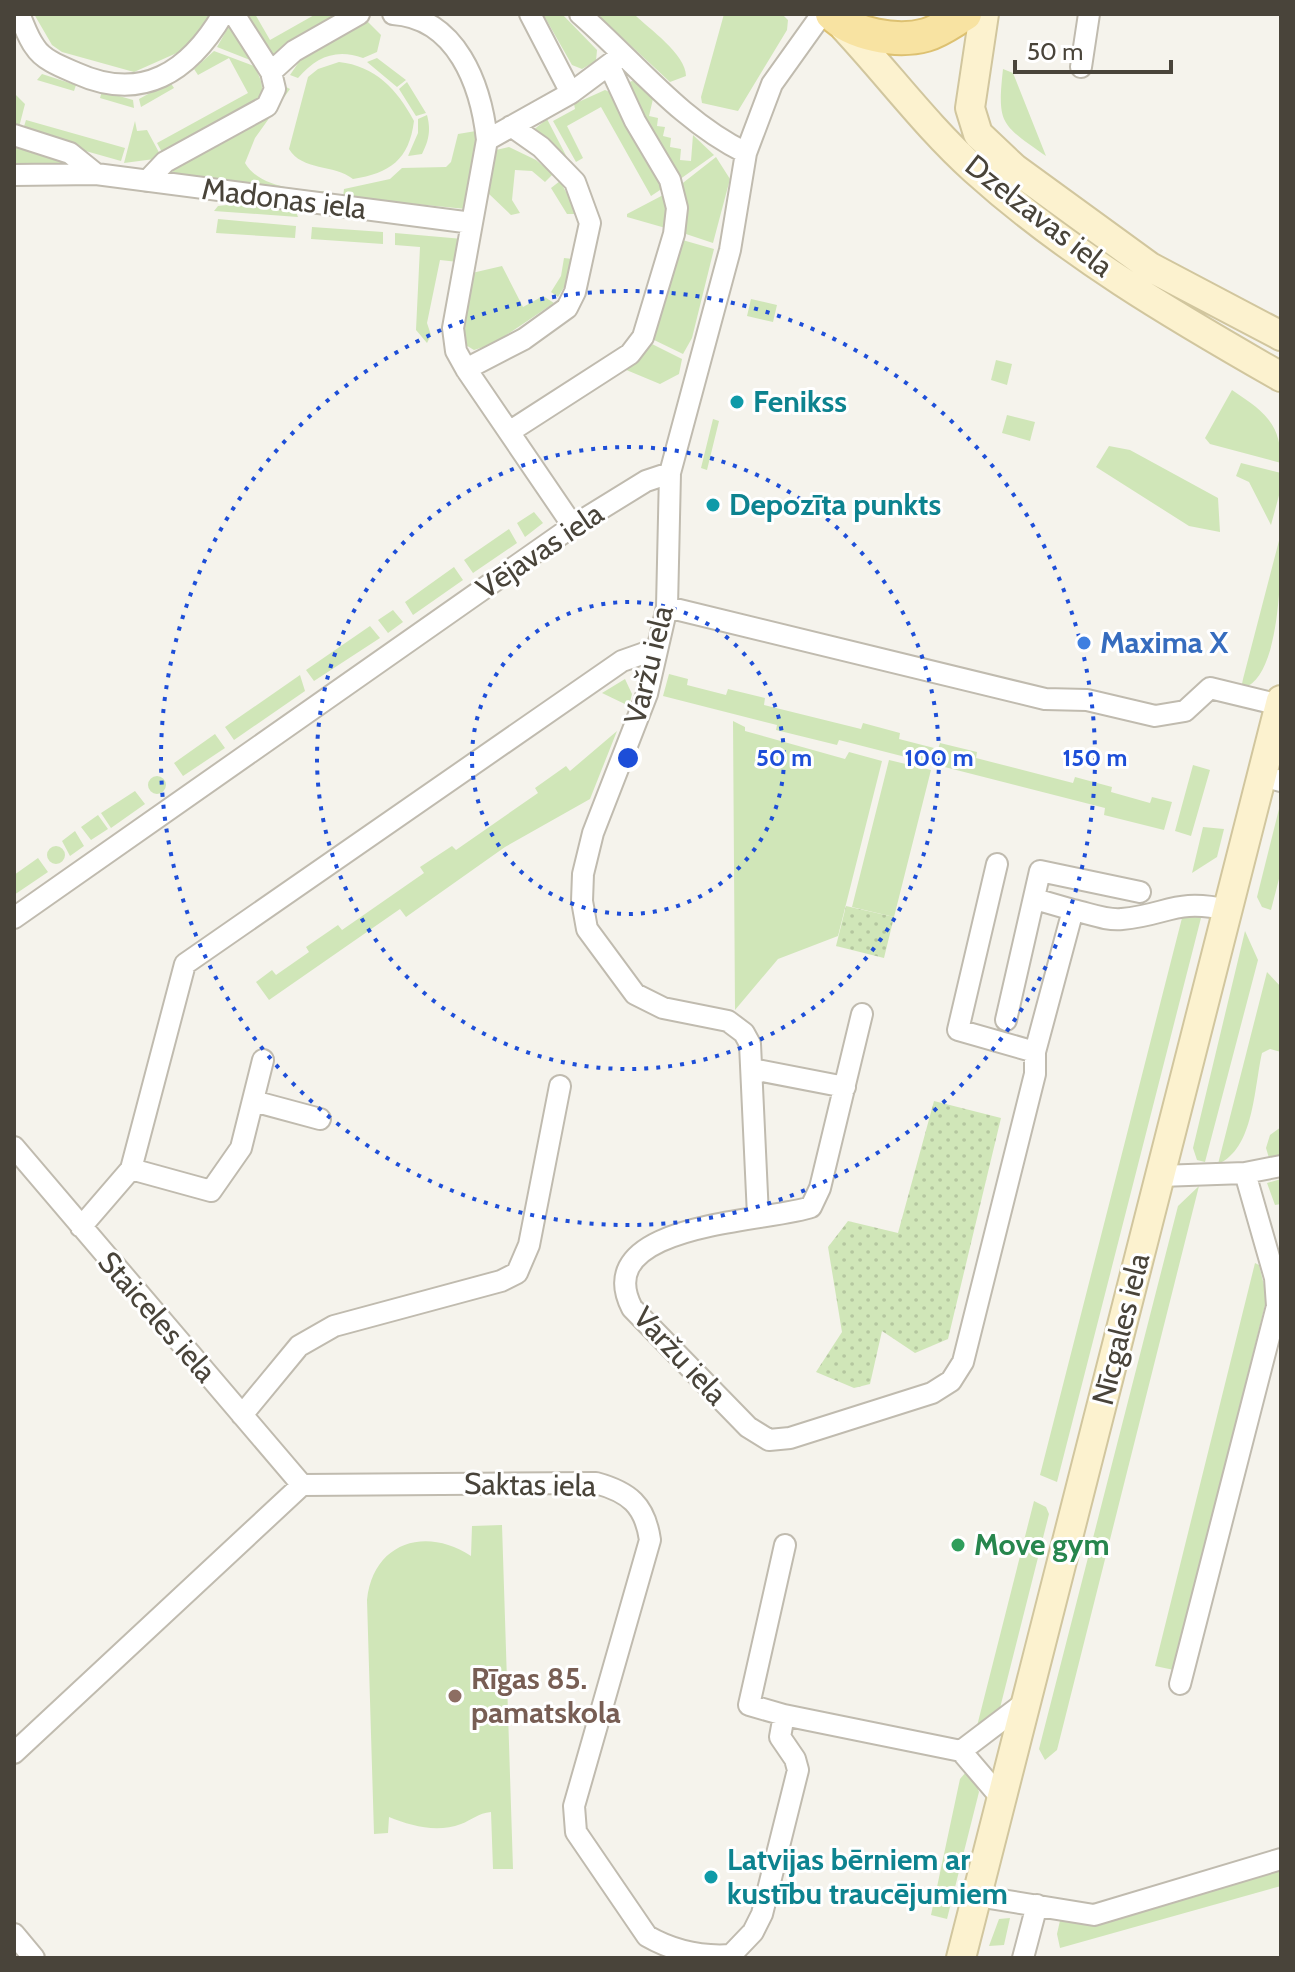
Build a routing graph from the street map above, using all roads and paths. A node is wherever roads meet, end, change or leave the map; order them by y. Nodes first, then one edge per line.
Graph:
1 (19, 14) edge
2 (223, 14) edge
3 (234, 14) edge
4 (359, 14) edge
5 (393, 14) edge
6 (530, 14) edge
7 (580, 14) edge
8 (965, 14) edge
9 (984, 14) edge
10 (1089, 14) edge
11 (833, 18) edge
12 (616, 61) junction
13 (1081, 67) dead end
14 (271, 72) junction
15 (571, 93) junction
16 (511, 126) junction
17 (14, 135) edge
18 (487, 140) junction
19 (746, 153) junction
20 (96, 174) junction
21 (14, 175) edge
22 (147, 181) junction
23 (472, 223) junction
24 (1281, 336) edge
25 (466, 369) junction
26 (1281, 377) edge
27 (509, 432) junction
28 (670, 473) junction
29 (573, 526) junction
30 (667, 607) junction
31 (656, 649) junction
32 (1280, 702) edge
33 (1271, 779) edge
34 (997, 864) dead end
35 (1140, 892) dead end
36 (1035, 899) junction
37 (1073, 910) junction
38 (1228, 910) junction
39 (14, 918) edge
40 (862, 1014) dead end
41 (1006, 1020) dead end
42 (1035, 1052) junction
43 (263, 1060) dead end
44 (752, 1069) junction
45 (560, 1086) dead end
46 (845, 1087) junction
47 (253, 1101) junction
48 (320, 1119) dead end
49 (14, 1147) edge
50 (1281, 1166) edge
51 (131, 1169) junction
52 (1245, 1173) junction
53 (1160, 1176) junction
54 (758, 1216) junction
55 (81, 1227) junction
56 (242, 1415) junction
57 (302, 1485) junction
58 (785, 1545) dead end
59 (1180, 1684) dead end
60 (1027, 1701) junction
61 (784, 1715) junction
62 (961, 1751) junction
63 (14, 1753) edge
64 (1002, 1799) junction
65 (1281, 1859) edge
66 (977, 1896) junction
67 (1037, 1905) junction
68 (14, 1934) edge
69 (732, 1956) edge
70 (34, 1958) edge
71 (961, 1958) edge
72 (1023, 1958) edge

1 - 2 street
3 - 14 street
4 - 14 street
5 - 18 street
6 - 15 street
7 - 12 street
8 - 11 main road
9 - 24 street, Dzelzavas iela
10 - 13 street
11 - 19 street
11 - 26 street, Dzelzavas iela
12 - 15 street
12 - 19 street
12 - 27 street
14 - 22 street
15 - 16 street
16 - 18 street
16 - 25 street
17 - 20 street, Madonas iela
18 - 23 street
19 - 28 street
20 - 21 street, Madonas iela
20 - 22 street, Madonas iela
22 - 23 street, Madonas iela
23 - 25 street
25 - 27 street
27 - 29 street
28 - 29 street, Vējavas iela
28 - 30 street, Varžu iela
29 - 39 street, Vējavas iela
30 - 31 street, Varžu iela
30 - 32 street
31 - 44 street, Varžu iela
31 - 51 street
32 - 33 street, Nīcgales iela
33 - 38 street, Nīcgales iela
34 - 42 street
35 - 36 street
36 - 37 street
36 - 41 street
37 - 38 street
37 - 42 street, Varžu iela
38 - 53 street, Nīcgales iela
40 - 46 street
42 - 54 street, Varžu iela
43 - 47 street
44 - 46 street
44 - 54 street, Varžu iela
45 - 56 street
46 - 54 street
47 - 48 street
47 - 51 street
49 - 55 street, Staiceles iela
50 - 52 street
51 - 55 street
52 - 53 street
52 - 59 street
53 - 60 street, Nīcgales iela
55 - 56 street, Staiceles iela
56 - 57 street, Staiceles iela
57 - 63 street
57 - 69 street, Saktas iela
58 - 61 street
60 - 62 street
60 - 64 street, Nīcgales iela
61 - 62 street
61 - 69 street
62 - 64 street
64 - 66 street, Nīcgales iela
65 - 67 street
66 - 67 street
66 - 71 street, Nīcgales iela
67 - 72 street
68 - 70 street

